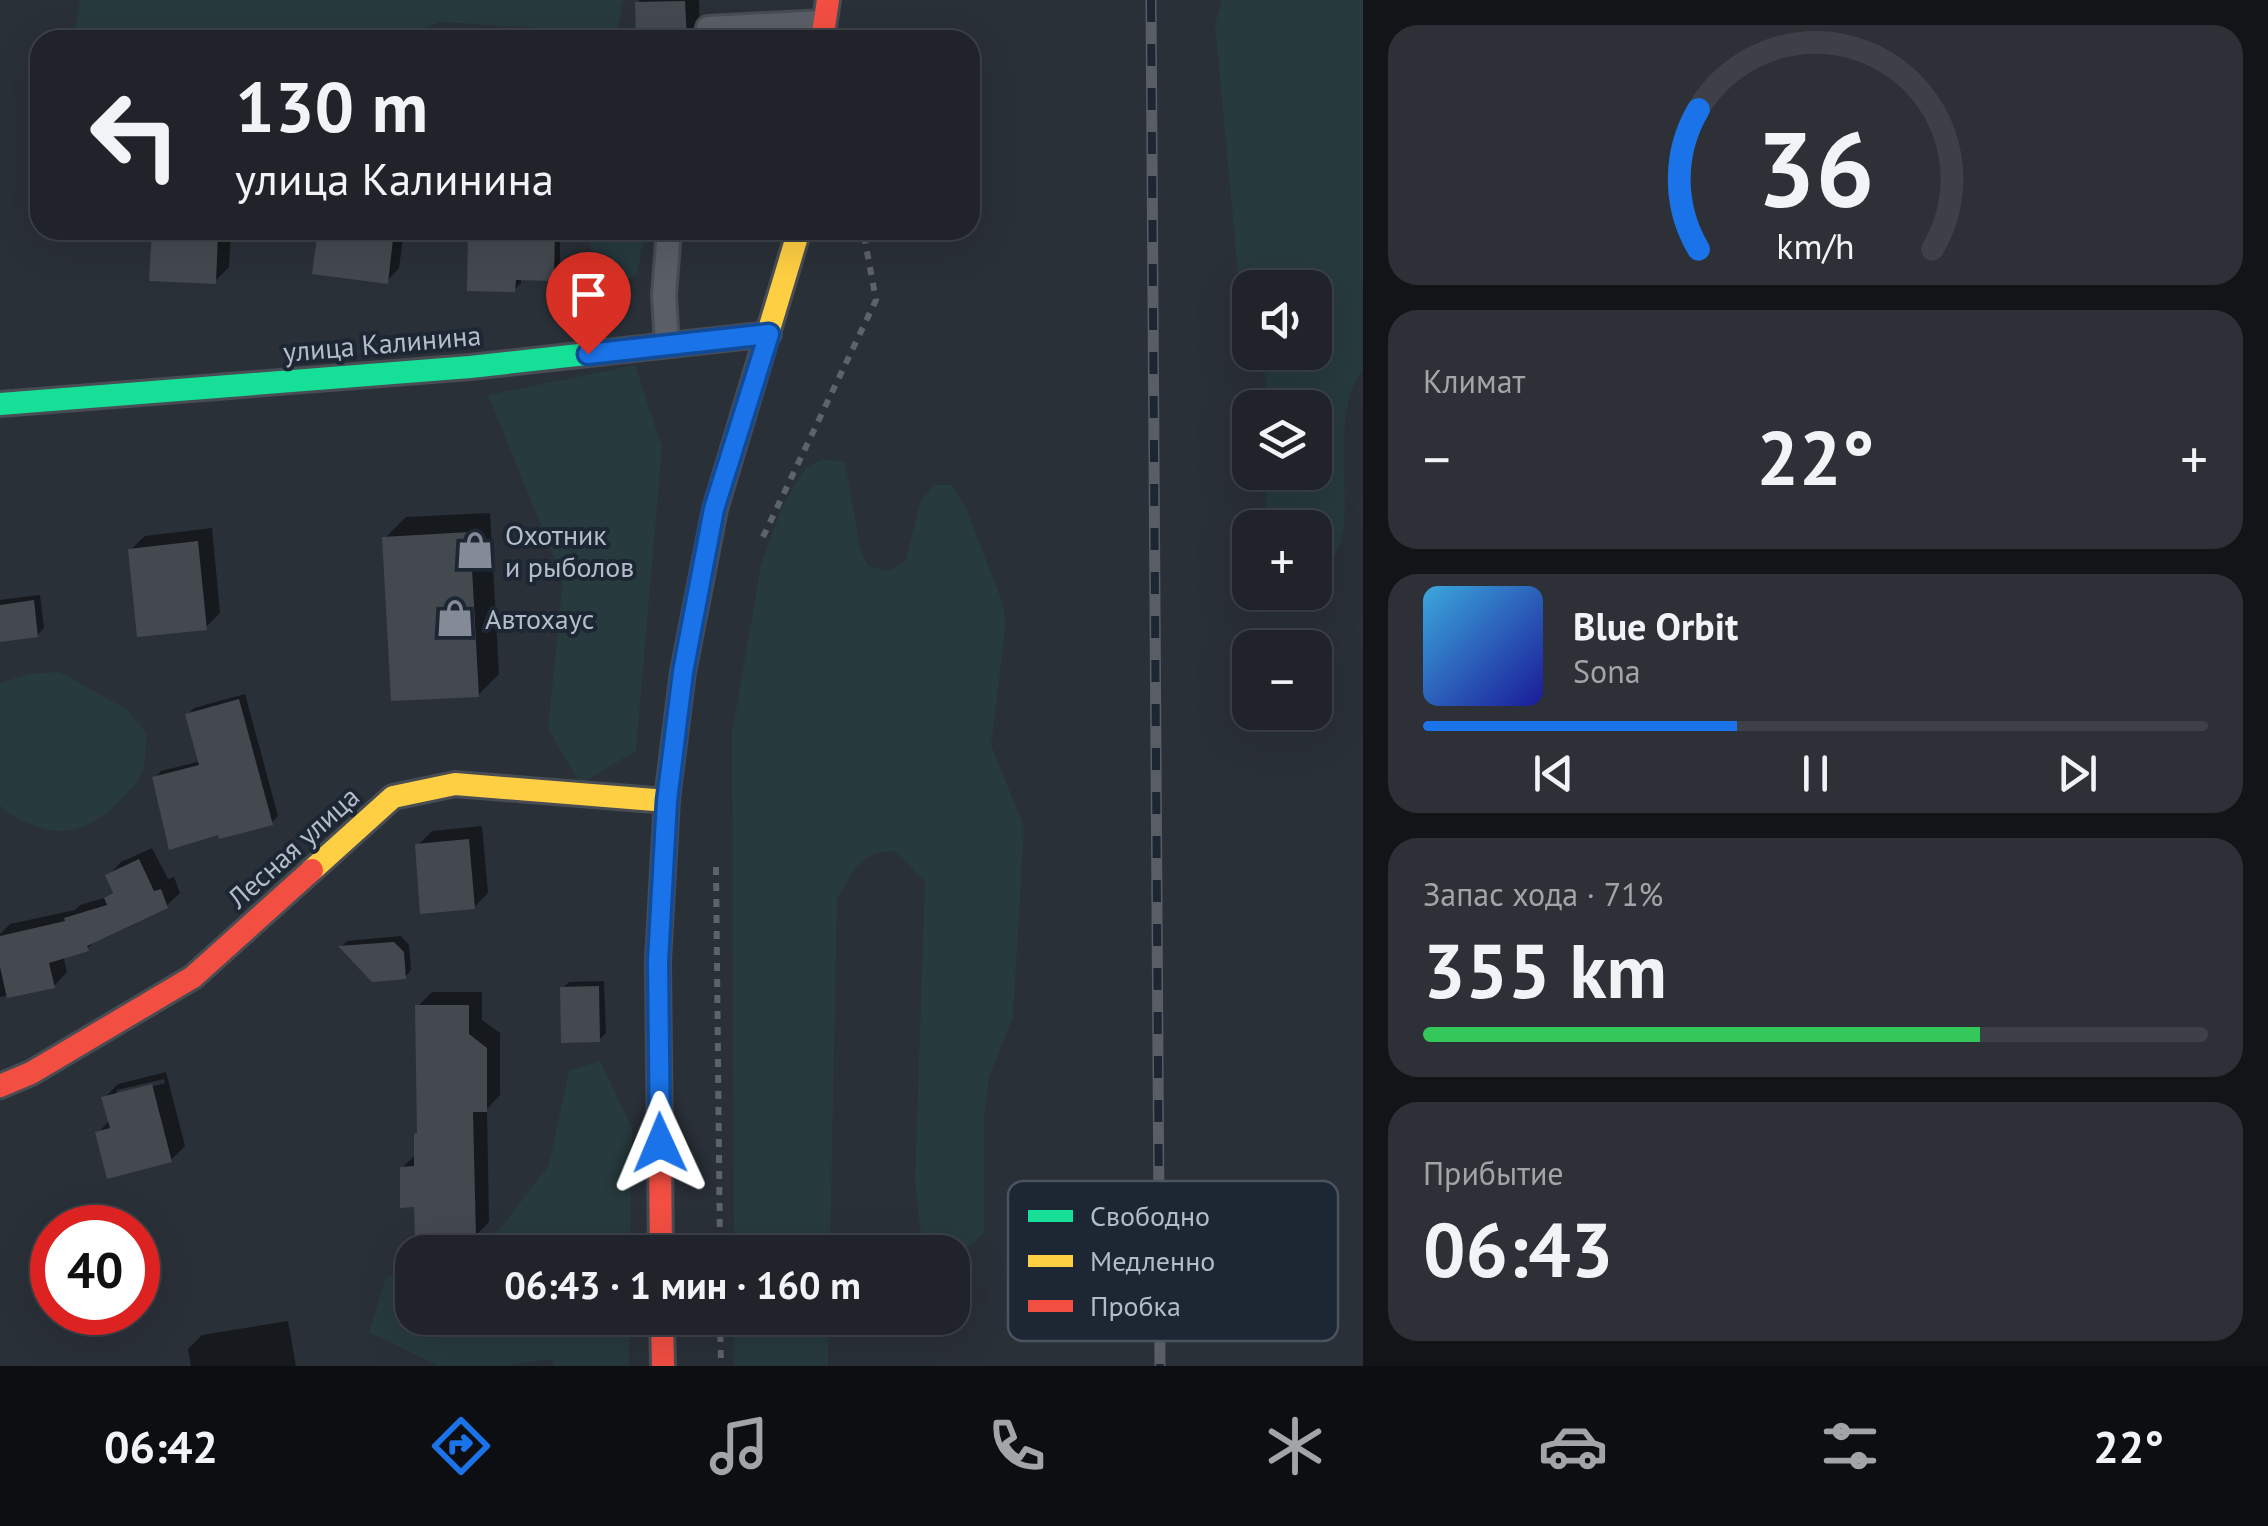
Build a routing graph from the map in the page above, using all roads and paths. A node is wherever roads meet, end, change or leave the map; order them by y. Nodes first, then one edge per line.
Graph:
1 (825, 21) edge
2 (708, 30) edge
3 (668, 240) edge
4 (796, 240) edge
5 (866, 240) edge
6 (769, 334) junction
7 (667, 345) junction
8 (0, 404) edge
9 (755, 554) dead end
10 (667, 801) junction
11 (716, 854) dead end
12 (0, 1086) edge
13 (661, 1235) edge
14 (720, 1235) edge
15 (662, 1335) edge
16 (720, 1335) edge
17 (663, 1366) edge
18 (720, 1366) edge

1 - 2 lane
3 - 7 lane
4 - 6 street
5 - 9 path
6 - 7 street, улица Калинина
6 - 10 street
7 - 8 street, улица Калинина
10 - 12 street, Лесная улица
10 - 13 street
11 - 14 path
15 - 17 street
16 - 18 path

